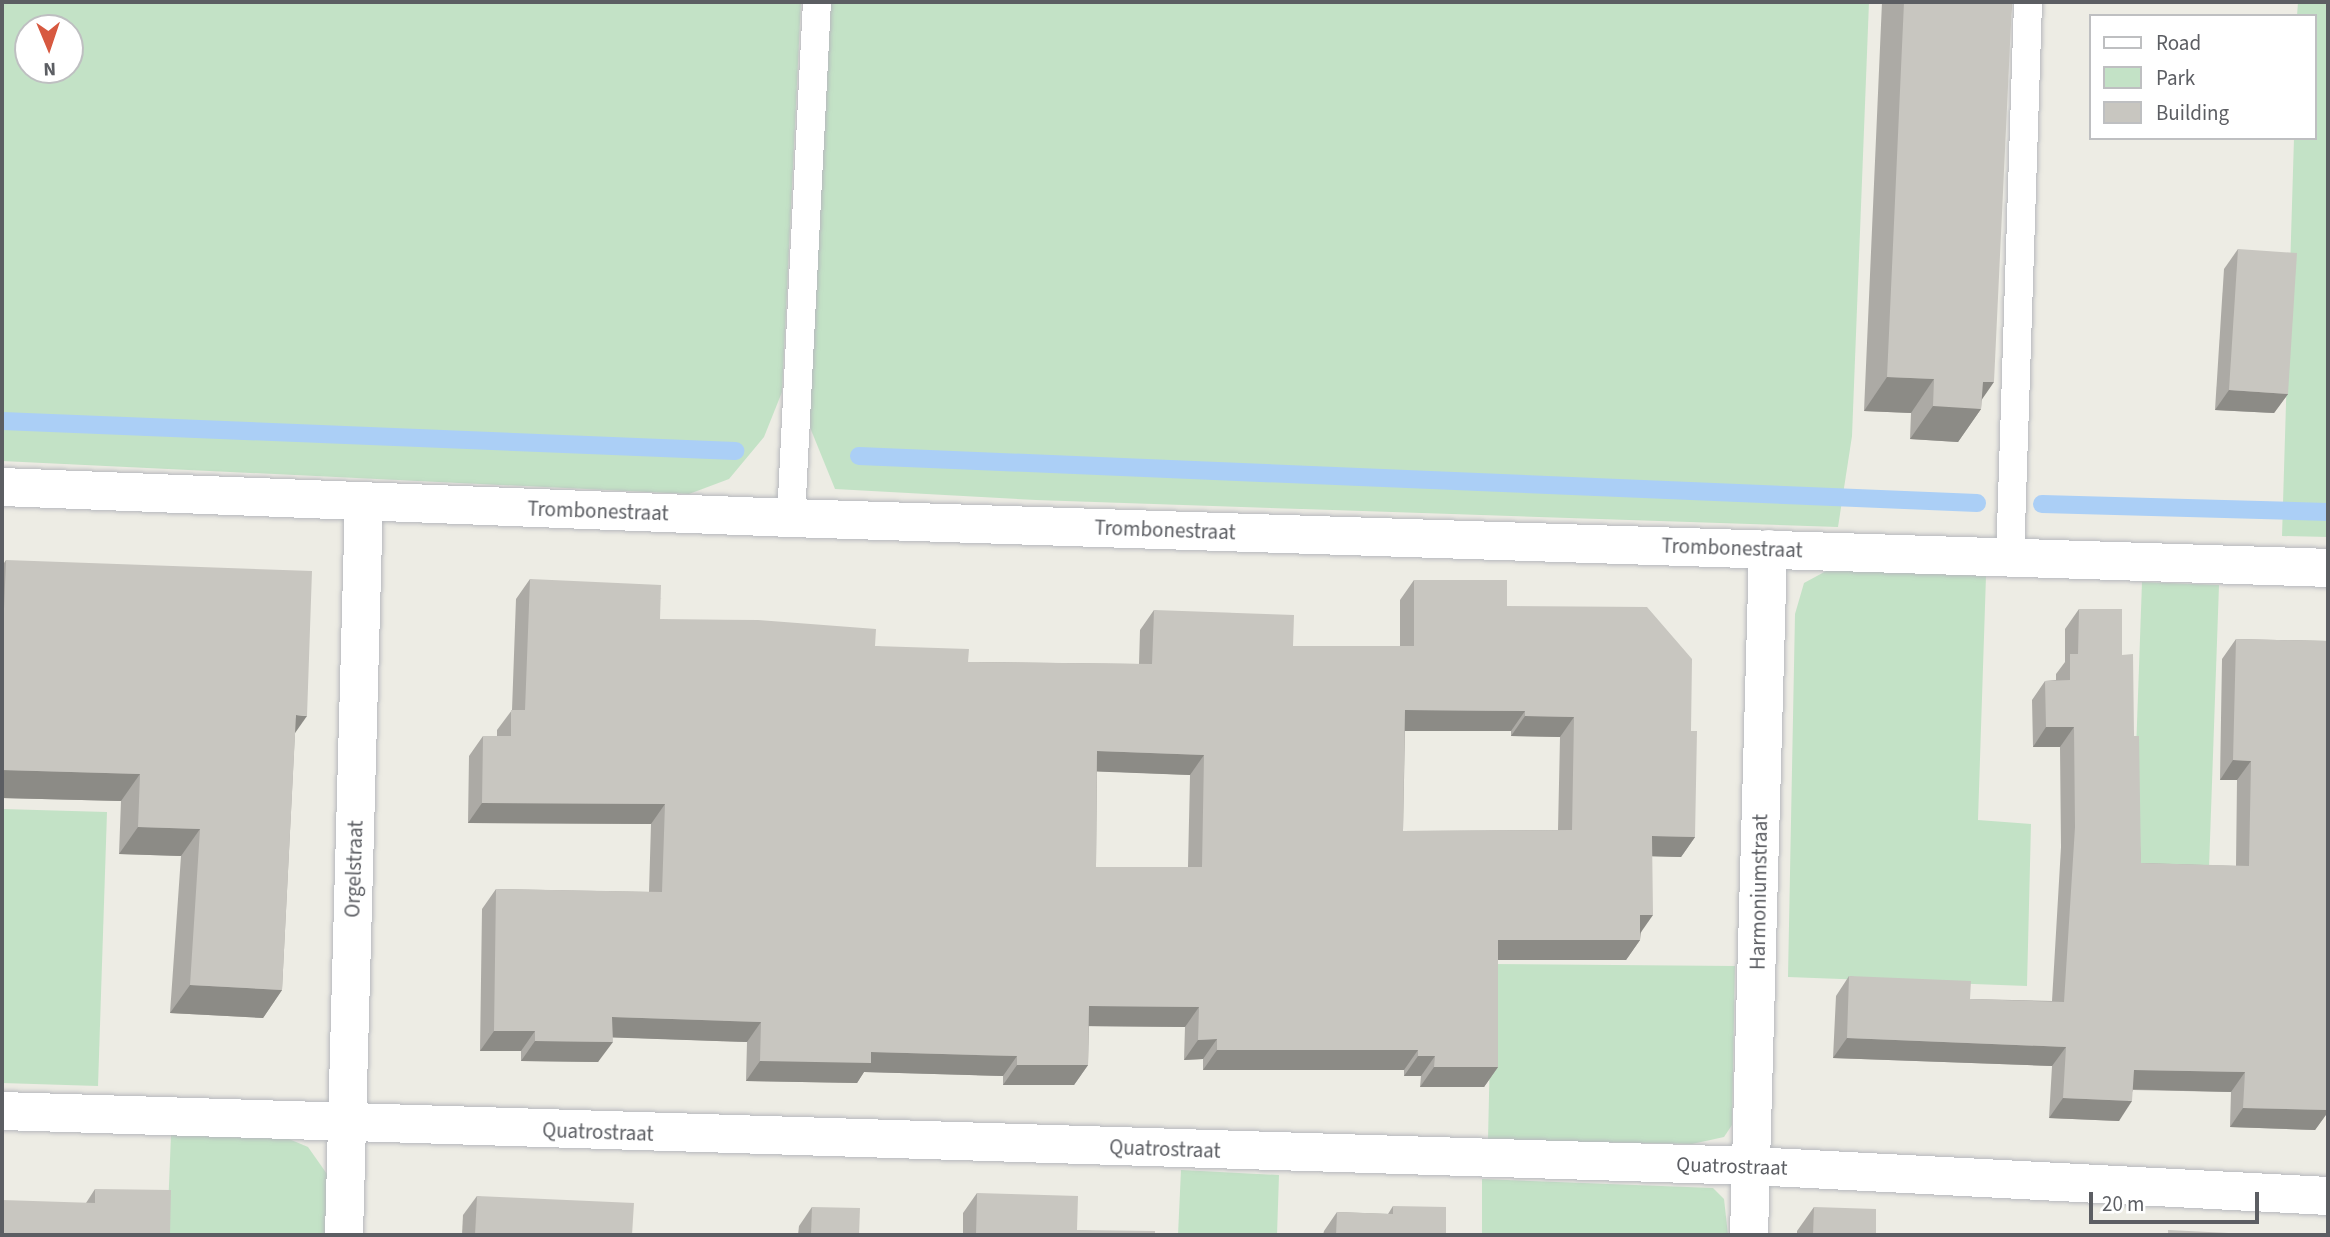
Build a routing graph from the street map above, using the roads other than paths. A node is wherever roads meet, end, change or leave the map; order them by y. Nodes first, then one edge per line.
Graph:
1 (817, 2) edge
2 (2028, 2) edge
3 (2, 487) edge
4 (364, 502) junction
5 (791, 518) junction
6 (1768, 549) junction
7 (2010, 560) junction
8 (2328, 568) edge
9 (2, 1111) edge
10 (346, 1125) junction
11 (1752, 1166) junction
12 (2328, 1196) edge
13 (344, 1235) edge
14 (1749, 1235) edge

1 - 5 lane
2 - 7 lane
3 - 4 street, Trombonestraat
4 - 5 street, Trombonestraat
4 - 10 street, Orgelstraat
5 - 6 street, Trombonestraat
6 - 7 street, Trombonestraat
6 - 11 street, Harmoniumstraat
7 - 8 street, Trombonestraat
9 - 10 street, Quatrostraat
10 - 11 street, Quatrostraat
10 - 13 street, Orgelstraat
11 - 12 street, Quatrostraat
11 - 14 street, Harmoniumstraat

